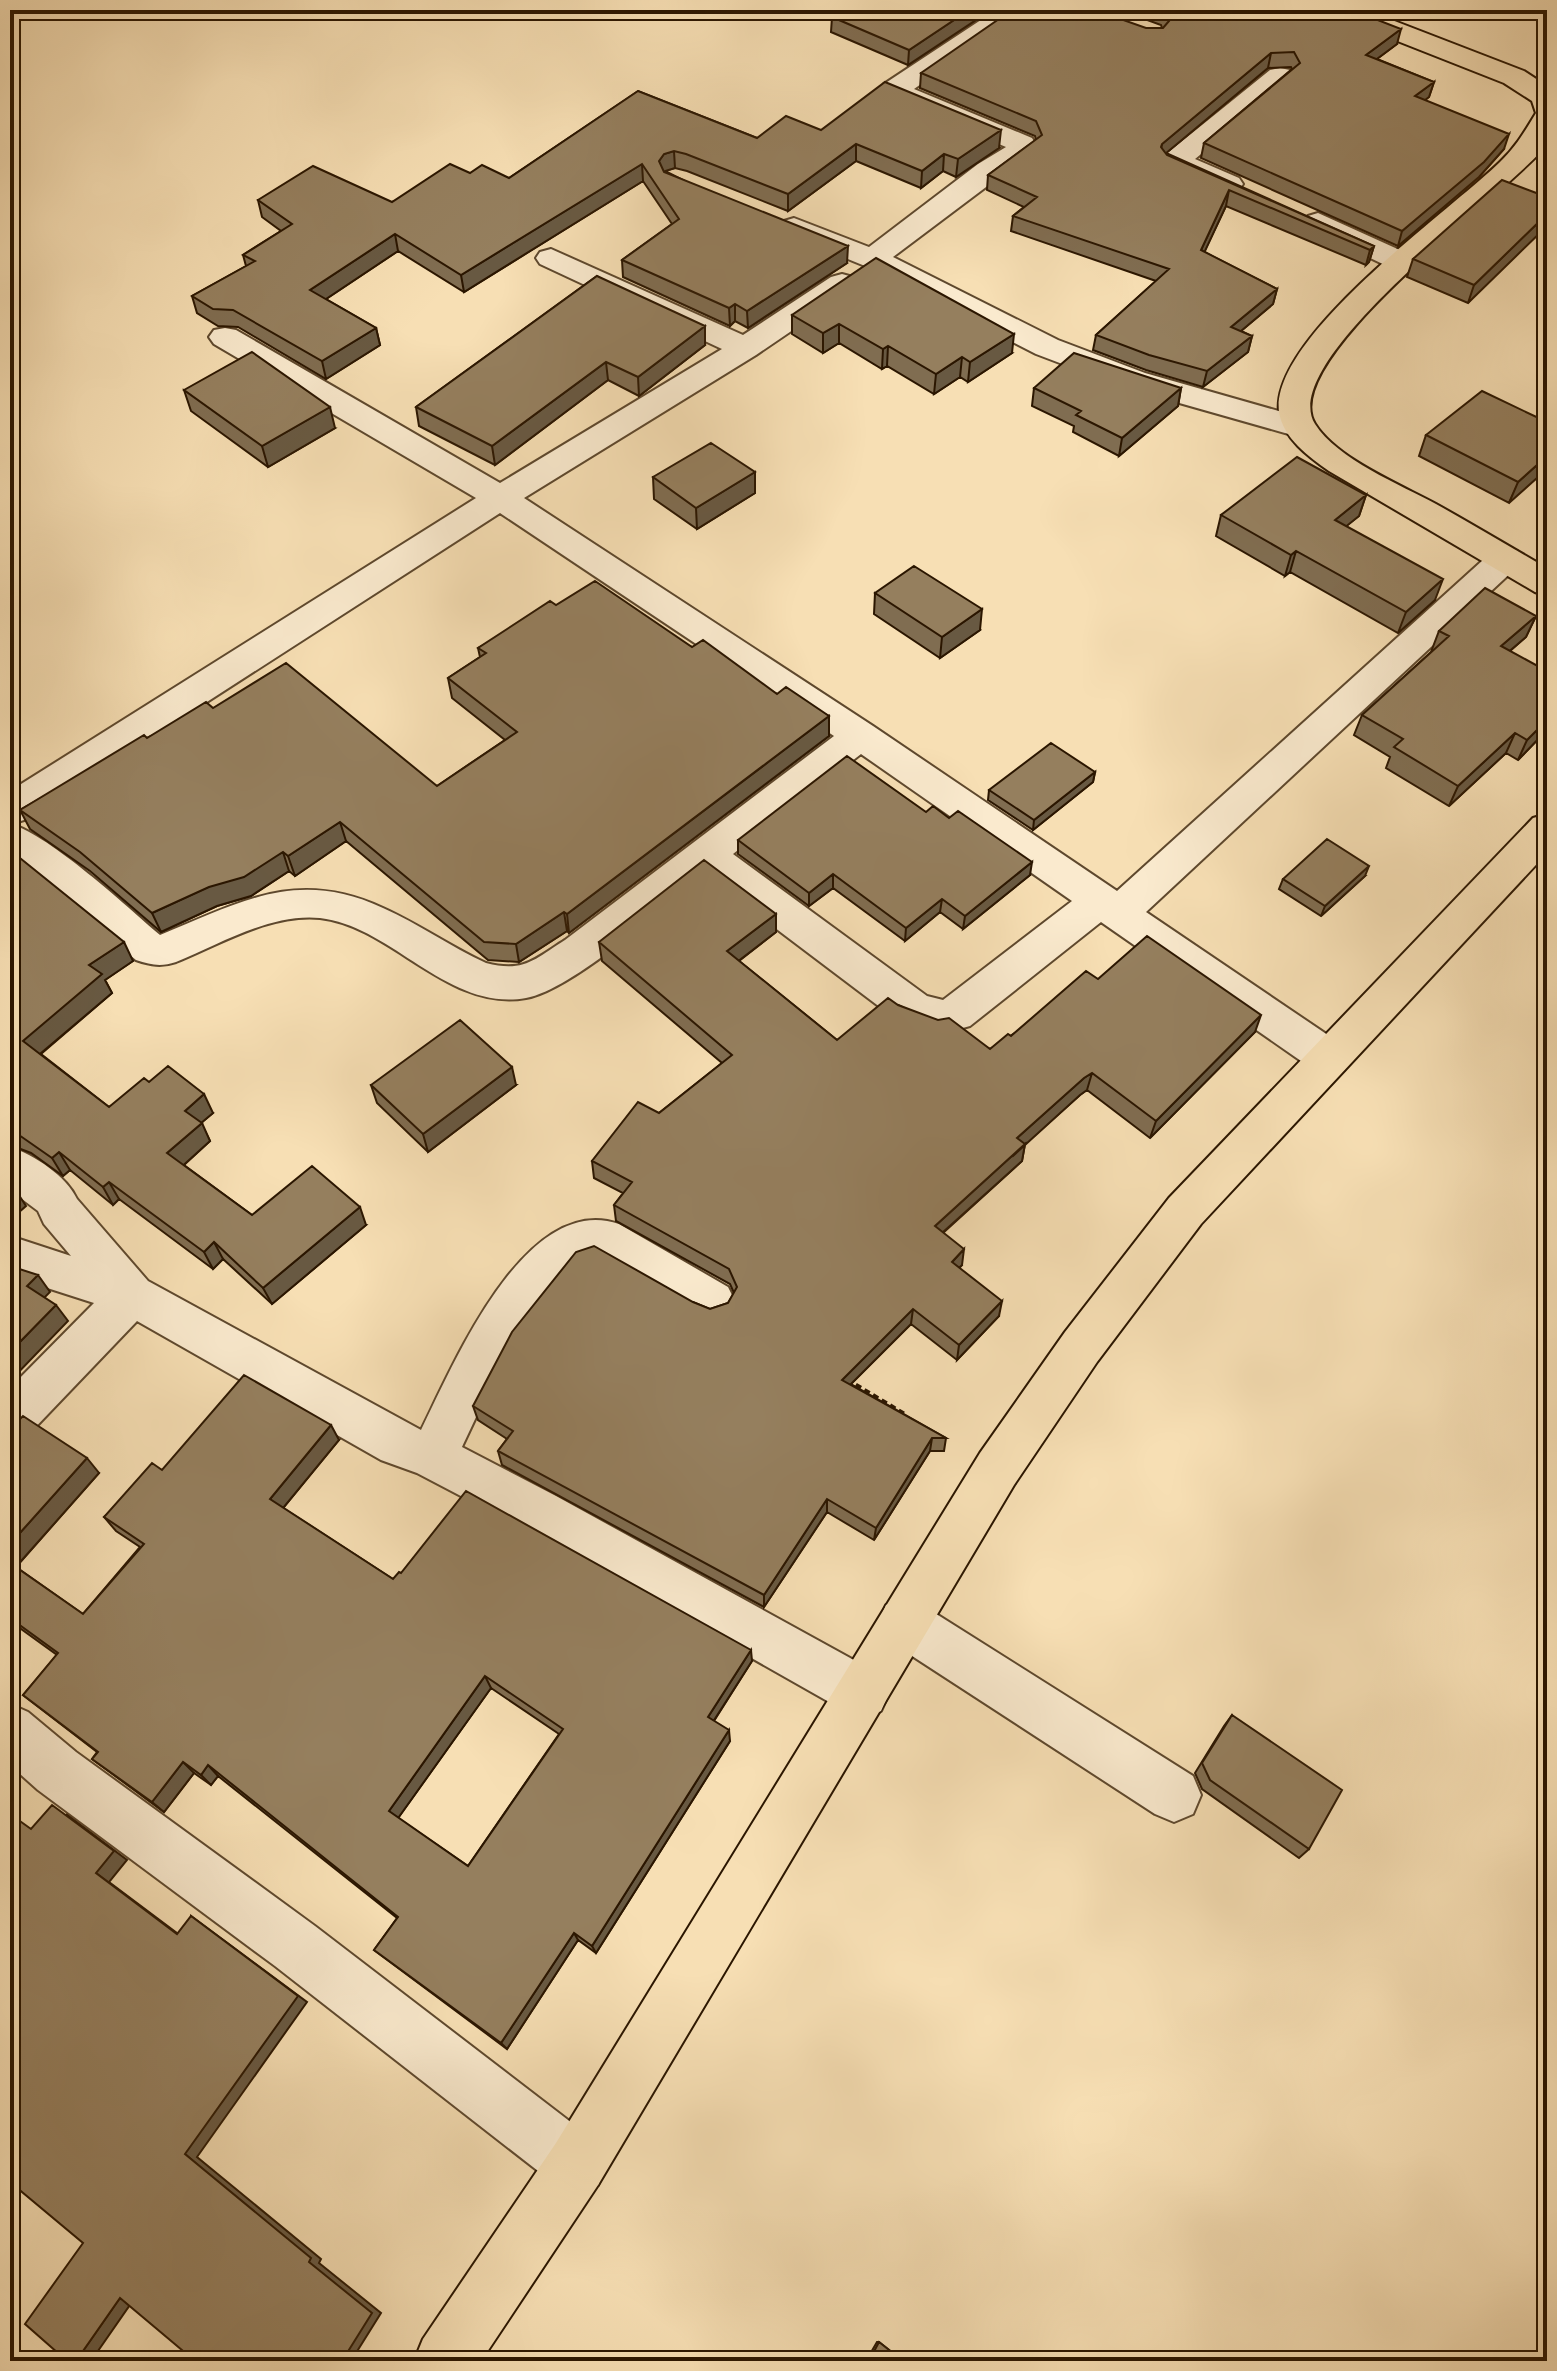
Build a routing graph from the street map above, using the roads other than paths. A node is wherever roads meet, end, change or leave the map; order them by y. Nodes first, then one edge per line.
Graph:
1 (1013, 10) edge
2 (1343, 10) edge
3 (1280, 76) edge
4 (1546, 106) edge
5 (1261, 198) edge
6 (1290, 210) edge
7 (774, 219) edge
8 (551, 258) dead end
9 (874, 259) junction
10 (1402, 262) junction
11 (225, 337) dead end
12 (745, 348) junction
13 (1299, 427) junction
14 (501, 498) junction
15 (1505, 559) junction
16 (1547, 584) edge
17 (860, 735) junction
18 (10, 810) edge
19 (1547, 828) edge
20 (10, 838) edge
21 (705, 854) junction
22 (1109, 908) junction
23 (1329, 1058) junction
24 (10, 1165) edge
25 (10, 1256) edge
26 (132, 1295) junction
27 (712, 1301) dead end
28 (10, 1421) edge
29 (433, 1457) junction
30 (904, 1622) junction
31 (863, 1693) junction
32 (10, 1730) edge
33 (1174, 1795) dead end
34 (577, 2164) junction
35 (445, 2361) edge

1 - 9 street
2 - 4 main road
3 - 5 street
4 - 10 main road
6 - 10 street
7 - 9 street
8 - 12 street
9 - 12 street
9 - 13 street
10 - 13 main road
11 - 14 street
12 - 14 street
13 - 15 main road
14 - 17 street
14 - 18 street
15 - 16 main road
15 - 22 street
17 - 21 street
17 - 22 street
19 - 23 main road
20 - 21 street
21 - 22 street
22 - 23 street
23 - 30 main road
24 - 26 street
25 - 26 street
26 - 28 street
26 - 29 street
27 - 29 street
29 - 31 street
30 - 31 main road
30 - 33 street
31 - 34 main road
32 - 34 street
34 - 35 main road

